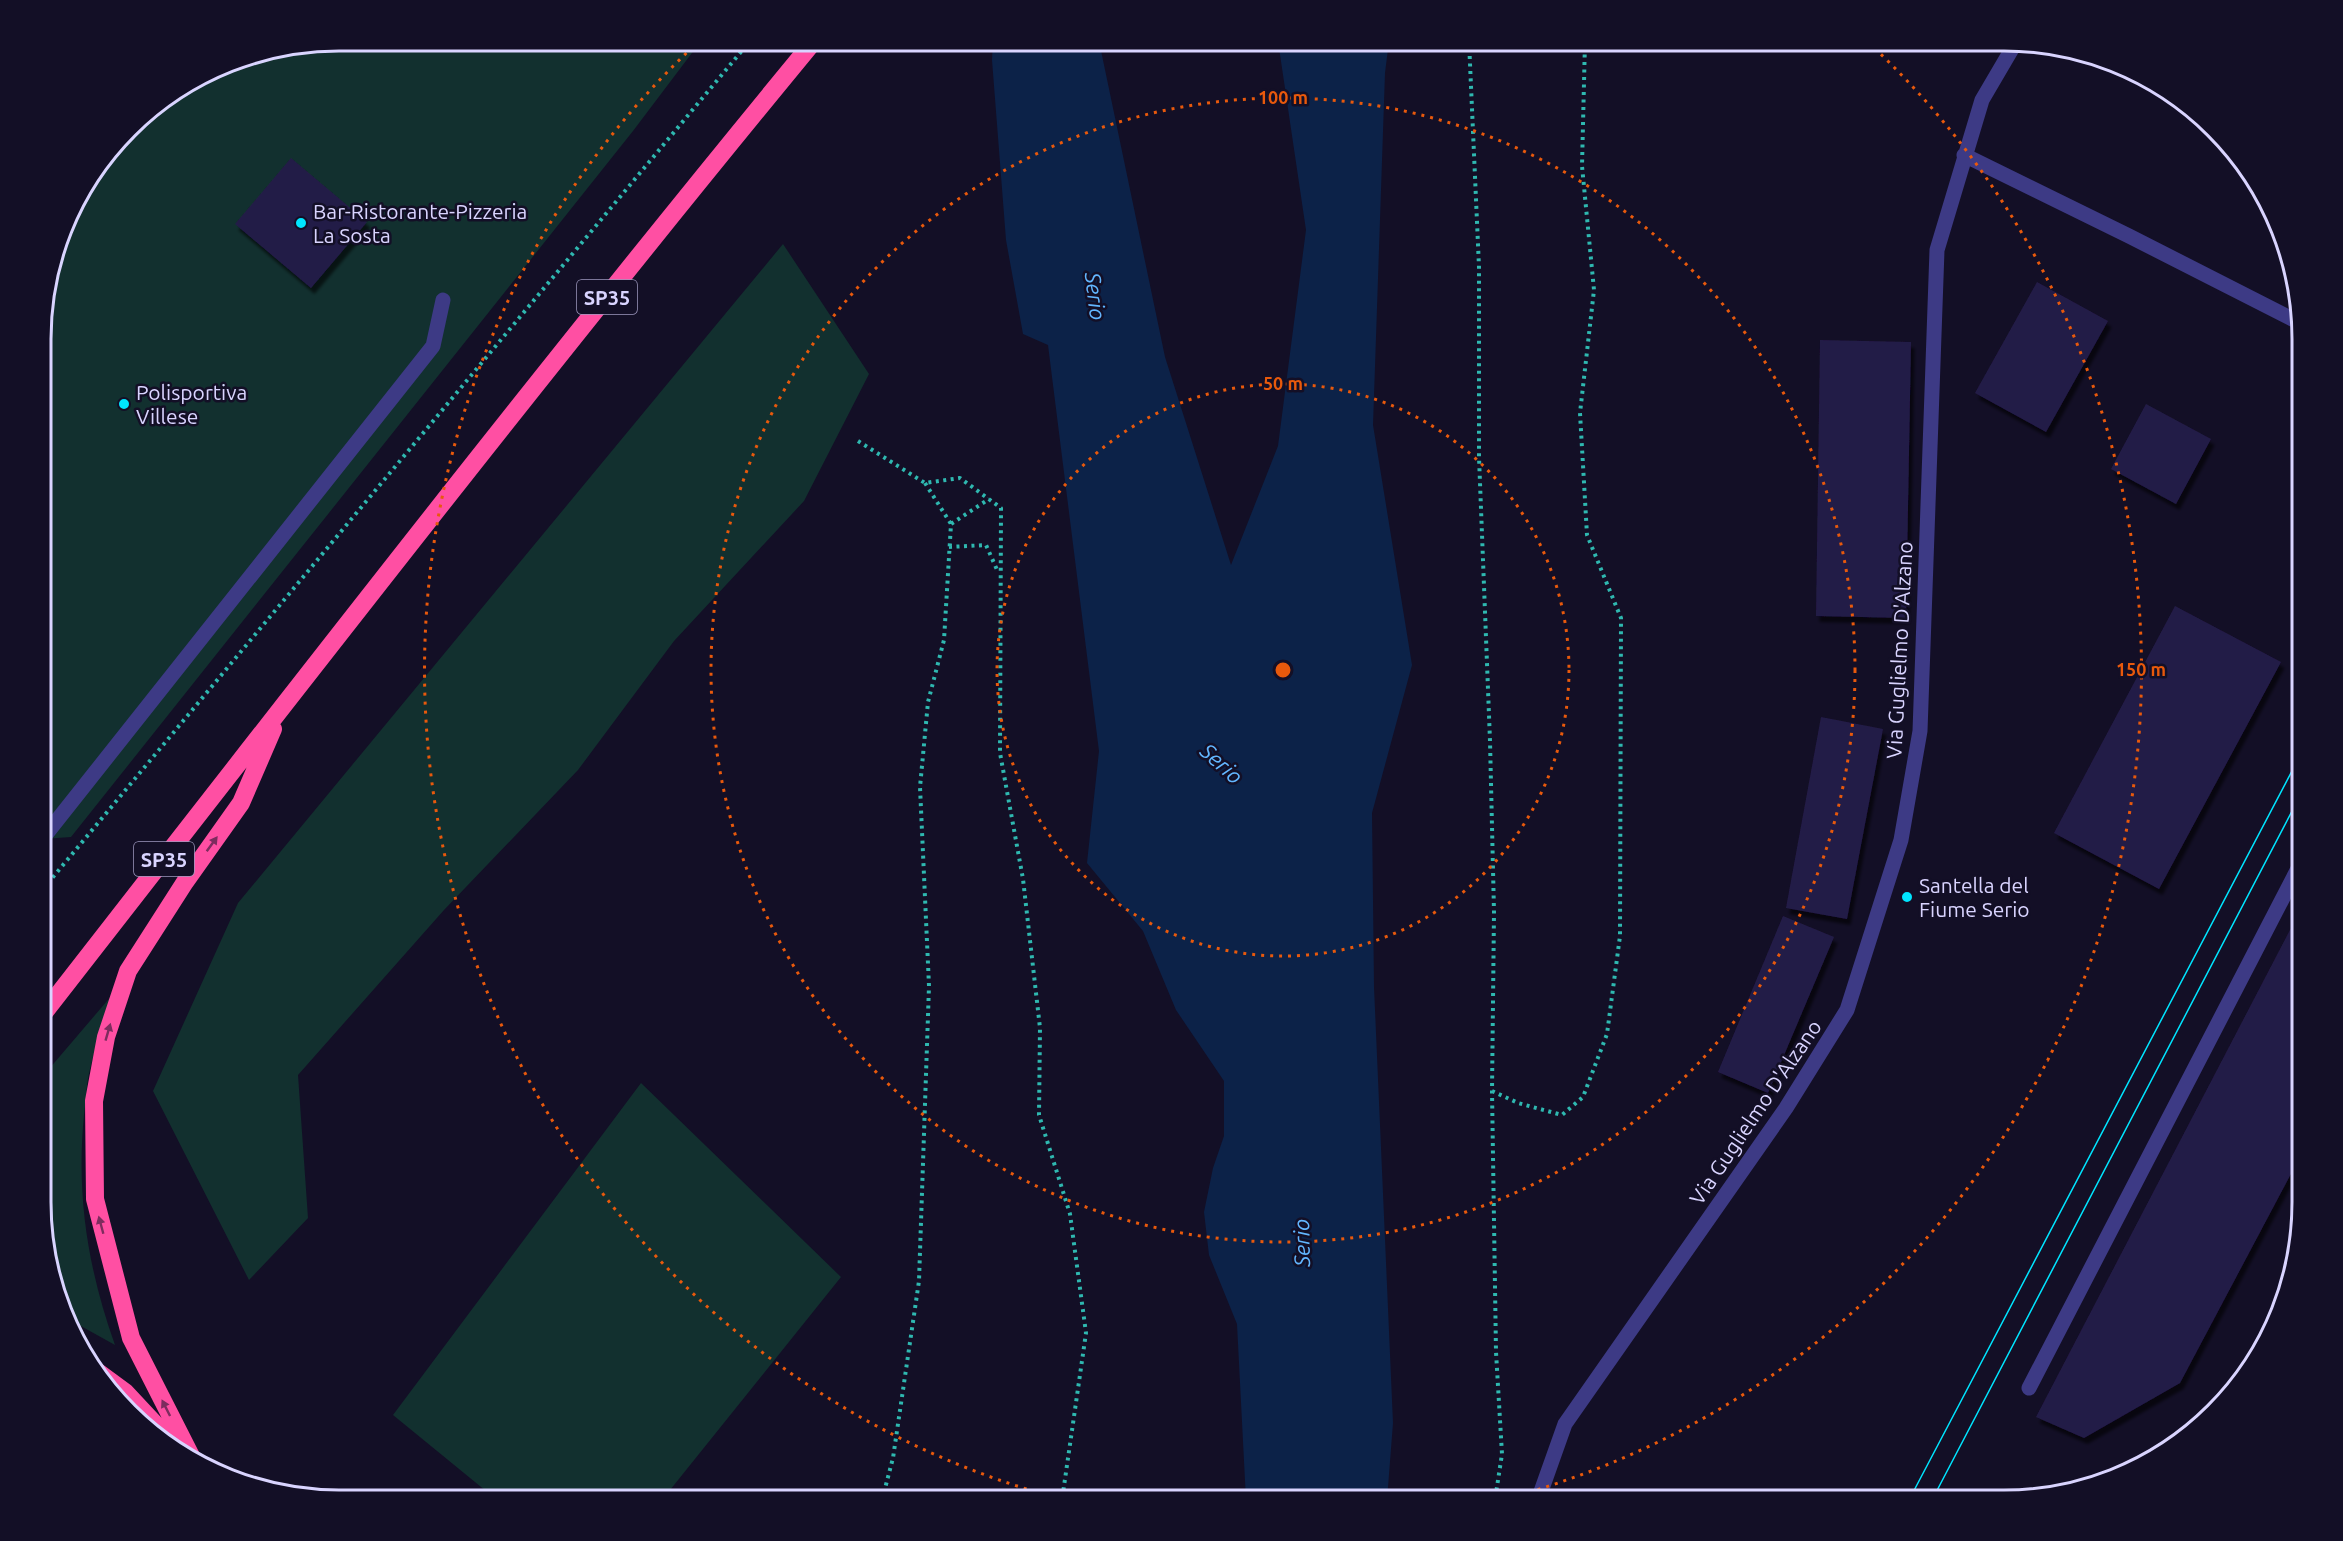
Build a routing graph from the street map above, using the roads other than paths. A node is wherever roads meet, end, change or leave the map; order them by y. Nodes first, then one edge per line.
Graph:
1 (805, 51) edge
2 (2011, 51) edge
3 (1964, 155) junction
4 (443, 300) dead end
5 (2291, 318) edge
6 (284, 705) junction
7 (51, 828) edge
8 (2292, 880) edge
9 (51, 1004) edge
10 (117, 1386) edge
11 (2030, 1388) dead end
12 (156, 1425) edge
13 (184, 1444) edge
14 (1542, 1490) edge

1 - 6 highway, SP35
2 - 3 street, Via Guglielmo D'Alzano
3 - 5 street
3 - 14 street, Via Guglielmo D'Alzano
4 - 7 street
6 - 9 highway, SP35
13 -> 6 highway
8 - 11 street
10 - 12 highway

